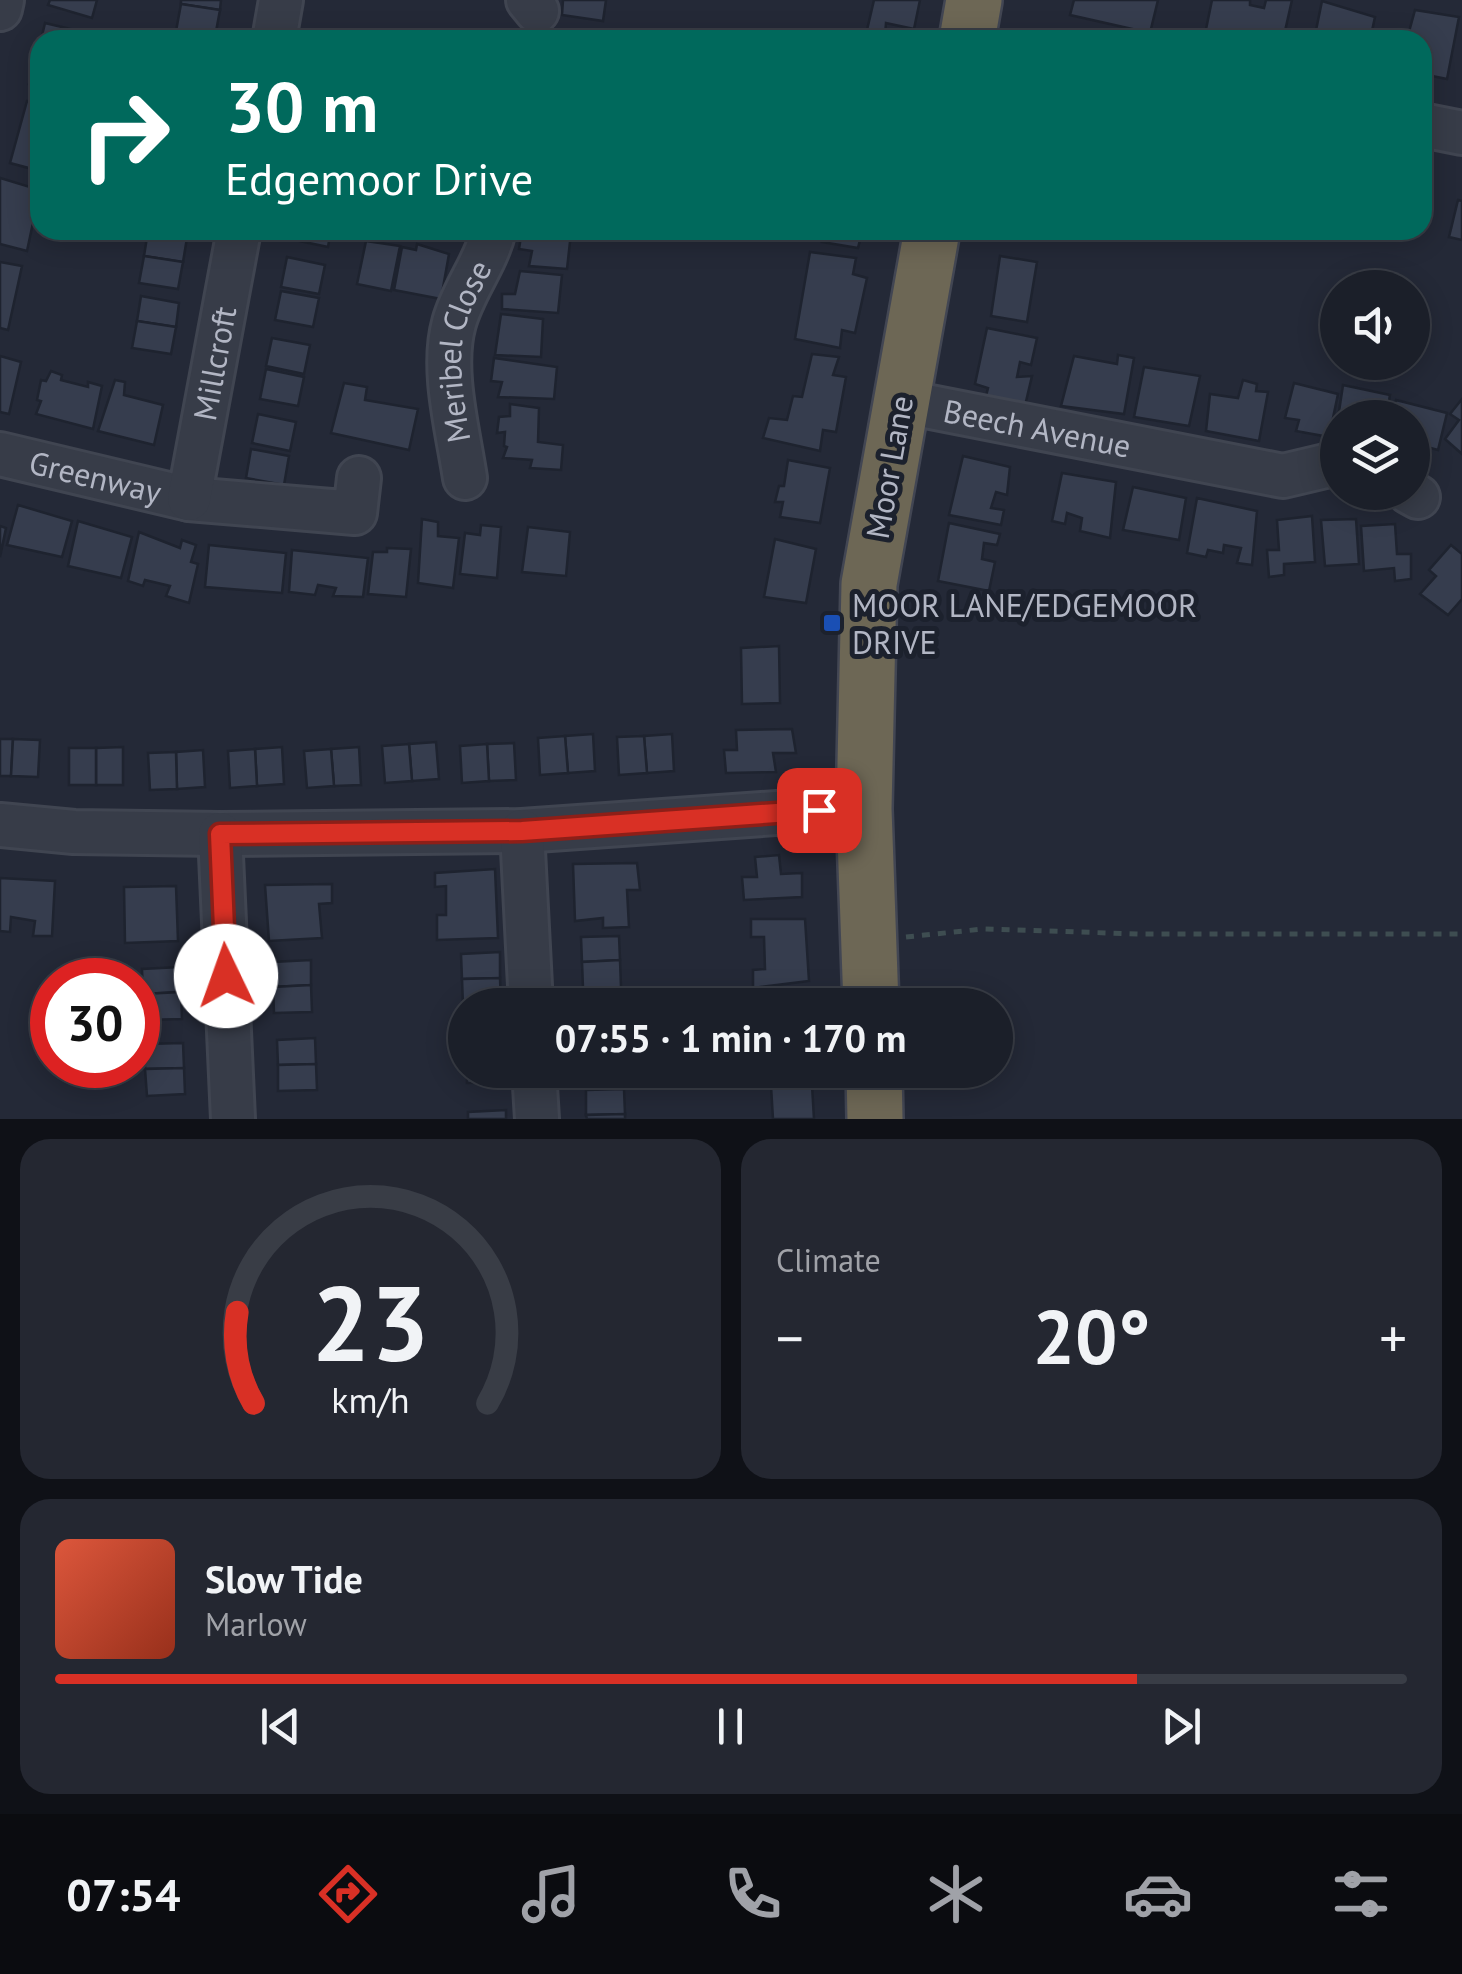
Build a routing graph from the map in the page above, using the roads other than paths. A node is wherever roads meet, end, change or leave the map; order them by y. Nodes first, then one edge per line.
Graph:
1 (2, 0) edge
2 (281, 0) edge
3 (974, 0) edge
4 (0, 9) edge
5 (276, 30) edge
6 (970, 30) edge
7 (1432, 128) edge
8 (1462, 133) edge
9 (237, 240) edge
10 (492, 240) edge
11 (930, 240) edge
12 (900, 401) junction
13 (0, 454) edge
14 (1320, 467) edge
15 (359, 478) dead end
16 (468, 485) dead end
17 (189, 499) junction
18 (819, 810) dead end
19 (0, 826) edge
20 (522, 831) junction
21 (220, 834) junction
22 (530, 988) edge
23 (870, 988) edge
24 (535, 1088) edge
25 (875, 1088) edge
26 (232, 1119) edge
27 (537, 1119) edge
28 (876, 1119) edge

1 - 4 street
2 - 5 street
3 - 6 highway
7 - 8 street
9 - 17 street, Millcroft
10 - 16 street, Meribel Close
11 - 12 highway, Moor Lane
12 - 14 street, Beech Avenue
12 - 23 highway, Moor Lane
13 - 17 street, Greenway
15 - 17 street, Greenway
18 - 20 street
19 - 21 street
20 - 21 street
20 - 22 street
21 - 26 street
24 - 27 street
25 - 28 highway

